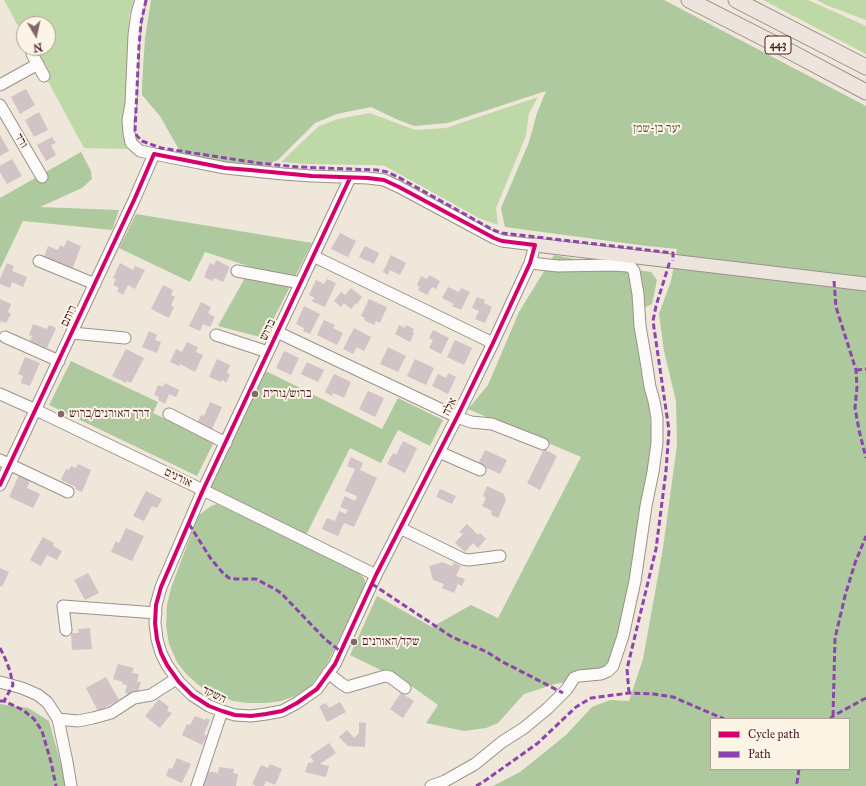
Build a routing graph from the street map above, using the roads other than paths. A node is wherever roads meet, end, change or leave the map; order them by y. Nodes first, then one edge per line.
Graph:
1 (141, 0) edge
2 (689, 0) edge
3 (736, 0) edge
4 (33, 56) edge
5 (38, 64) junction
6 (866, 67) edge
7 (44, 76) dead end
8 (0, 85) edge
9 (866, 92) edge
10 (0, 105) edge
11 (154, 154) junction
12 (42, 177) dead end
13 (350, 178) junction
14 (535, 245) junction
15 (313, 256) junction
16 (39, 262) dead end
17 (530, 263) junction
18 (237, 271) dead end
19 (300, 283) junction
20 (95, 284) junction
21 (866, 284) edge
22 (277, 332) junction
23 (72, 333) junction
24 (216, 335) dead end
25 (5, 337) dead end
26 (125, 338) dead end
27 (493, 343) junction
28 (268, 352) junction
29 (59, 361) junction
30 (0, 394) edge
31 (36, 410) junction
32 (169, 414) dead end
33 (457, 417) junction
34 (226, 443) junction
35 (543, 444) dead end
36 (439, 452) junction
37 (5, 462) edge
38 (480, 470) dead end
39 (0, 485) edge
40 (203, 490) junction
41 (68, 492) dead end
42 (400, 528) junction
43 (500, 556) dead end
44 (376, 575) junction
45 (156, 613) junction
46 (66, 630) dead end
47 (328, 673) junction
48 (176, 679) junction
49 (0, 682) edge
50 (405, 688) dead end
51 (222, 711) junction
52 (58, 719) junction
53 (71, 786) edge
54 (197, 786) edge
55 (431, 786) edge

1 - 11 street
2 - 9 highway, 443
3 - 6 highway, 443
4 - 5 street
5 - 7 street
5 - 8 street
10 - 12 street, ורד
11 - 13 street
11 - 20 street, רותם
13 - 14 street
13 - 15 street, ברוש
14 - 17 street, אלה
14 - 21 main road
15 - 19 street, ברוש
15 - 27 street
16 - 20 street
17 - 27 street, אלה
17 - 55 street
18 - 19 street
19 - 22 street, ברוש
20 - 23 street, רותם
22 - 28 street, ברוש
22 - 33 street
23 - 26 street
23 - 29 street, רותם
24 - 28 street
25 - 29 street
27 - 33 street, אלה
28 - 34 street, ברוש
29 - 31 street, רותם
30 - 31 street, אורנים
31 - 37 street, רותם
31 - 40 street, אורנים
32 - 34 street
33 - 35 street
33 - 36 street, אלה
34 - 40 street, ברוש
36 - 38 street
36 - 42 street, אלה
37 - 39 street, רותם
37 - 41 street
40 - 44 street, אורנים
40 - 45 street, השקד
42 - 43 street
42 - 44 street, אלה
44 - 47 street, השקד
45 - 46 street
45 - 48 street, השקד
47 - 50 street
47 - 51 street, השקד
48 - 51 street, השקד
48 - 52 street
49 - 52 street
51 - 54 street
52 - 53 street

